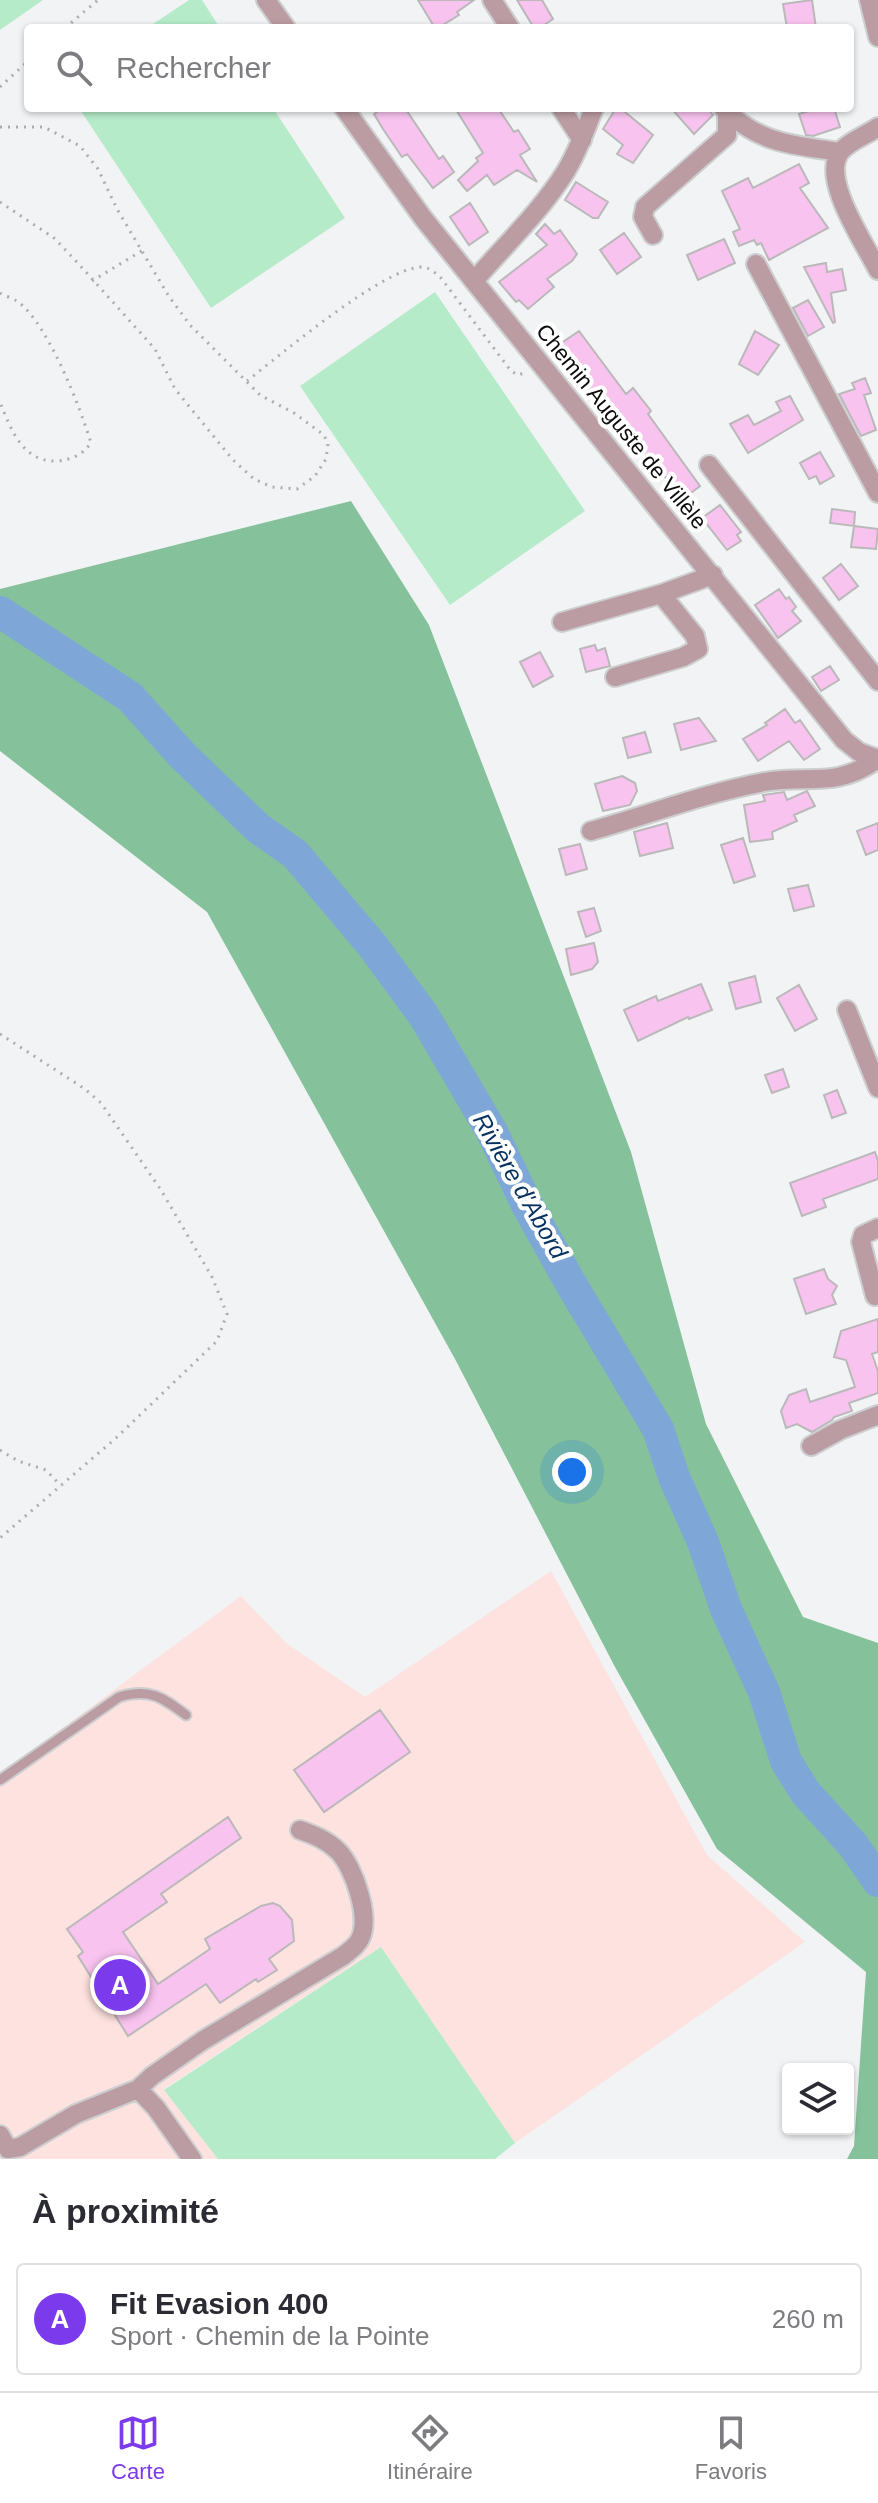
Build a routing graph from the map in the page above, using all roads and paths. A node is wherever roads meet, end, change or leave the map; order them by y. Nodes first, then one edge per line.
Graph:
1 (98, 0) edge
2 (266, 0) edge
3 (492, 0) edge
4 (869, 0) edge
5 (70, 24) edge
6 (283, 24) edge
7 (507, 24) edge
8 (878, 37) edge
9 (24, 65) edge
10 (0, 87) edge
11 (347, 112) edge
12 (564, 112) edge
13 (592, 112) edge
14 (725, 112) edge
15 (727, 112) edge
16 (0, 127) edge
17 (878, 127) edge
18 (582, 140) junction
19 (840, 152) junction
20 (0, 202) edge
21 (653, 235) dead end
22 (143, 250) junction
23 (756, 264) dead end
24 (878, 270) edge
25 (92, 281) junction
26 (474, 281) junction
27 (0, 293) edge
28 (538, 361) junction
29 (247, 381) junction
30 (0, 402) edge
31 (709, 465) dead end
32 (878, 493) edge
33 (713, 575) junction
34 (661, 594) junction
35 (562, 622) dead end
36 (615, 677) dead end
37 (878, 681) edge
38 (877, 760) edge
39 (591, 831) dead end
40 (847, 1010) dead end
41 (0, 1034) edge
42 (878, 1088) edge
43 (878, 1228) edge
44 (875, 1296) dead end
45 (878, 1415) edge
46 (811, 1446) dead end
47 (0, 1450) edge
48 (61, 1486) junction
49 (0, 1538) edge
50 (186, 1715) dead end
51 (0, 1780) edge
52 (300, 1830) dead end
53 (138, 2089) junction
54 (0, 2135) edge
55 (192, 2159) edge

1 - 5 path
2 - 6 street
3 - 7 street
4 - 8 street
9 - 10 path
11 - 26 street, Chemin Auguste de Villèle
12 - 18 street
13 - 18 street
14 - 21 street
15 - 19 street
16 - 22 path
17 - 19 street
18 - 26 street
19 - 24 street
20 - 25 path
22 - 25 path
22 - 29 path
23 - 32 street
25 - 29 path
26 - 28 street, Chemin Auguste de Villèle
27 - 30 path
28 - 29 path
28 - 33 street, Chemin Auguste de Villèle
31 - 37 street
33 - 34 street
33 - 38 street, Chemin Auguste de Villèle
34 - 35 street
34 - 36 street
38 - 39 street
40 - 42 street
41 - 48 path
43 - 44 street
45 - 46 street
47 - 48 path
48 - 49 path
50 - 51 lane
52 - 53 street
53 - 54 street
53 - 55 street

